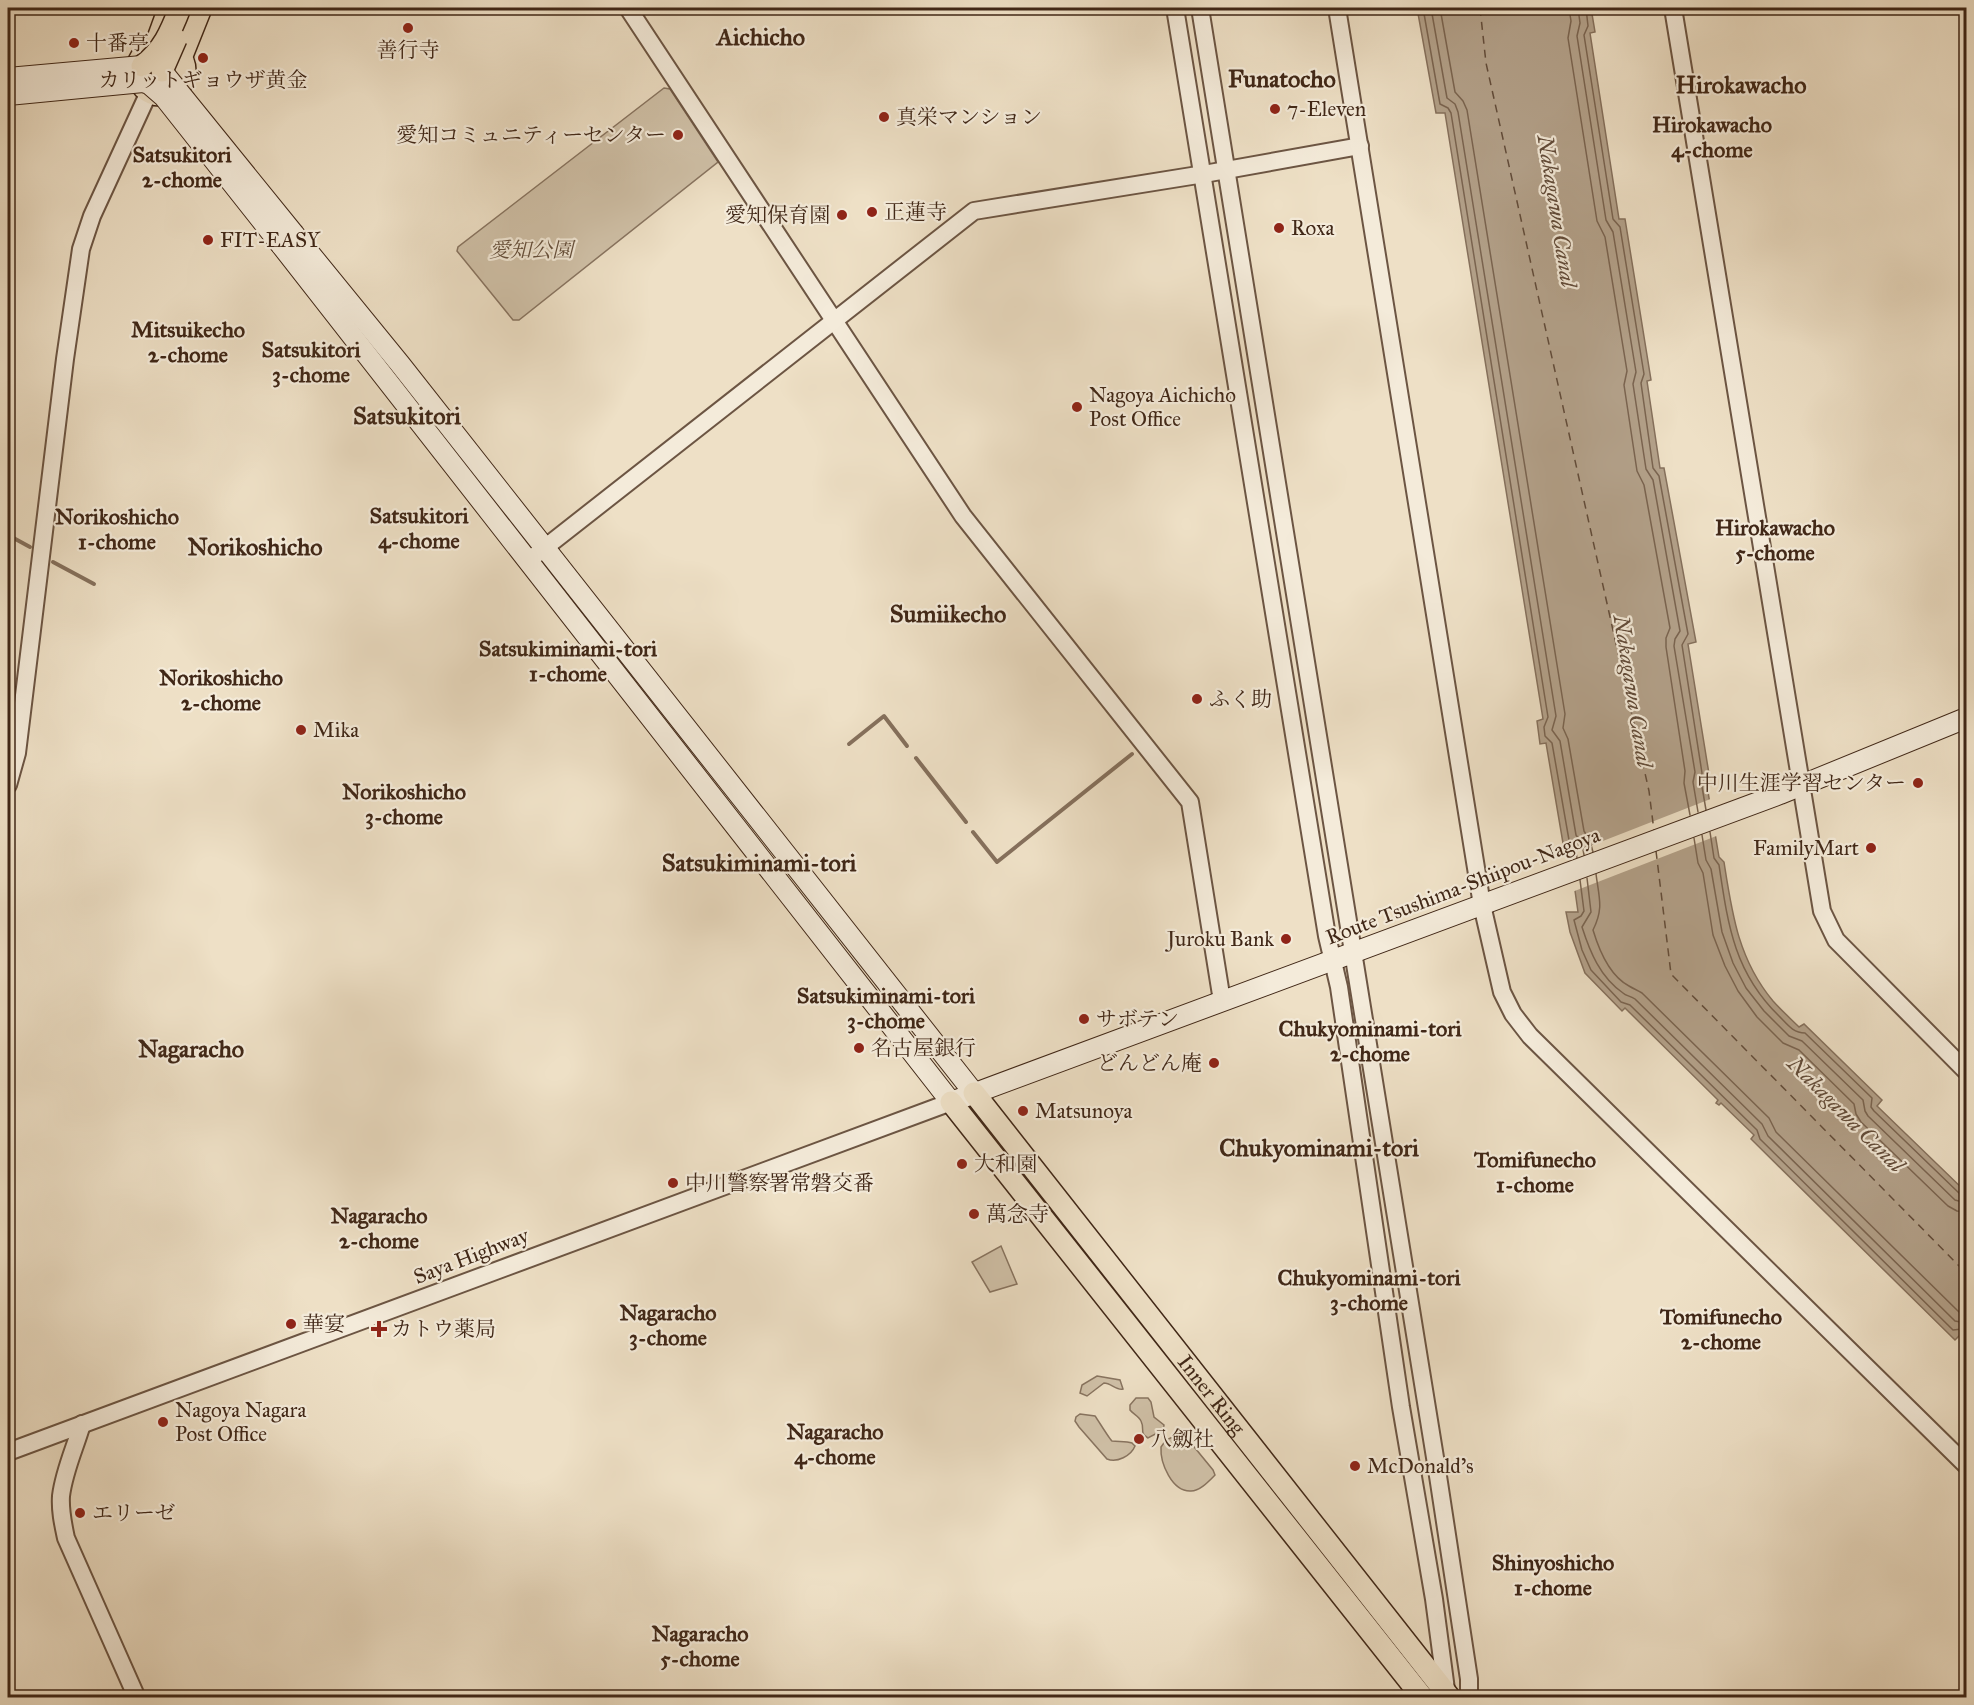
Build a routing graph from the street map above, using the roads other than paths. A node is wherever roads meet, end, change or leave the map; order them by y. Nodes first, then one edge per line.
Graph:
1 (168, 8) edge
2 (180, 8) edge
3 (187, 8) edge
4 (201, 8) edge
5 (628, 8) edge
6 (1175, 8) edge
7 (1200, 8) edge
8 (1337, 8) edge
9 (1672, 8) edge
10 (155, 47) junction
11 (181, 58) junction
12 (8, 78) edge
13 (149, 78) junction
14 (8, 95) edge
15 (1360, 146) junction
16 (1226, 170) junction
17 (1204, 174) junction
18 (287, 239) junction
19 (834, 321) junction
20 (544, 548) junction
21 (528, 561) junction
22 (1966, 718) edge
23 (8, 785) edge
24 (1801, 785) junction
25 (1482, 905) junction
26 (1353, 953) junction
27 (1333, 961) junction
28 (1222, 1001) junction
29 (1966, 1071) edge
30 (974, 1093) junction
31 (951, 1102) junction
32 (82, 1424) junction
33 (8, 1452) edge
34 (1966, 1465) edge
35 (1448, 1696) edge
36 (137, 1698) edge
37 (1423, 1698) edge
38 (1469, 1698) edge

1 - 10 main road
2 - 13 main road, bridge
3 - 13 main road, bridge
4 - 11 main road
5 - 19 street
6 - 17 street
7 - 16 street
8 - 15 street
9 - 24 street
10 - 11 main road
10 - 13 main road
11 - 13 main road
12 - 13 main road, bridge
13 - 14 main road, bridge
13 - 18 main road, bridge
13 - 23 street
15 - 16 street
15 - 25 street
16 - 17 street
16 - 26 street
17 - 19 street
17 - 27 street
18 - 20 main road
18 - 21 main road
19 - 20 street
19 - 28 street
20 - 21 street
20 - 30 main road
21 - 31 main road
22 - 24 main road, Route Tsushima-Shiipou-Nagoya
24 - 25 main road, Route Tsushima-Shiipou-Nagoya
24 - 29 street
25 - 26 main road, Route Tsushima-Shiipou-Nagoya
25 - 34 street
26 - 27 main road, Route Tsushima-Shiipou-Nagoya
26 - 38 street
27 - 28 main road, Route Tsushima-Shiipou-Nagoya
27 - 35 street
28 - 30 main road, Route Tsushima-Shiipou-Nagoya
30 - 31 main road, Route Tsushima-Shiipou-Nagoya
30 - 35 main road, Inner Ring
31 - 32 street, Saya Highway
31 - 37 main road, Inner Ring
32 - 33 street, Saya Highway
32 - 36 street

